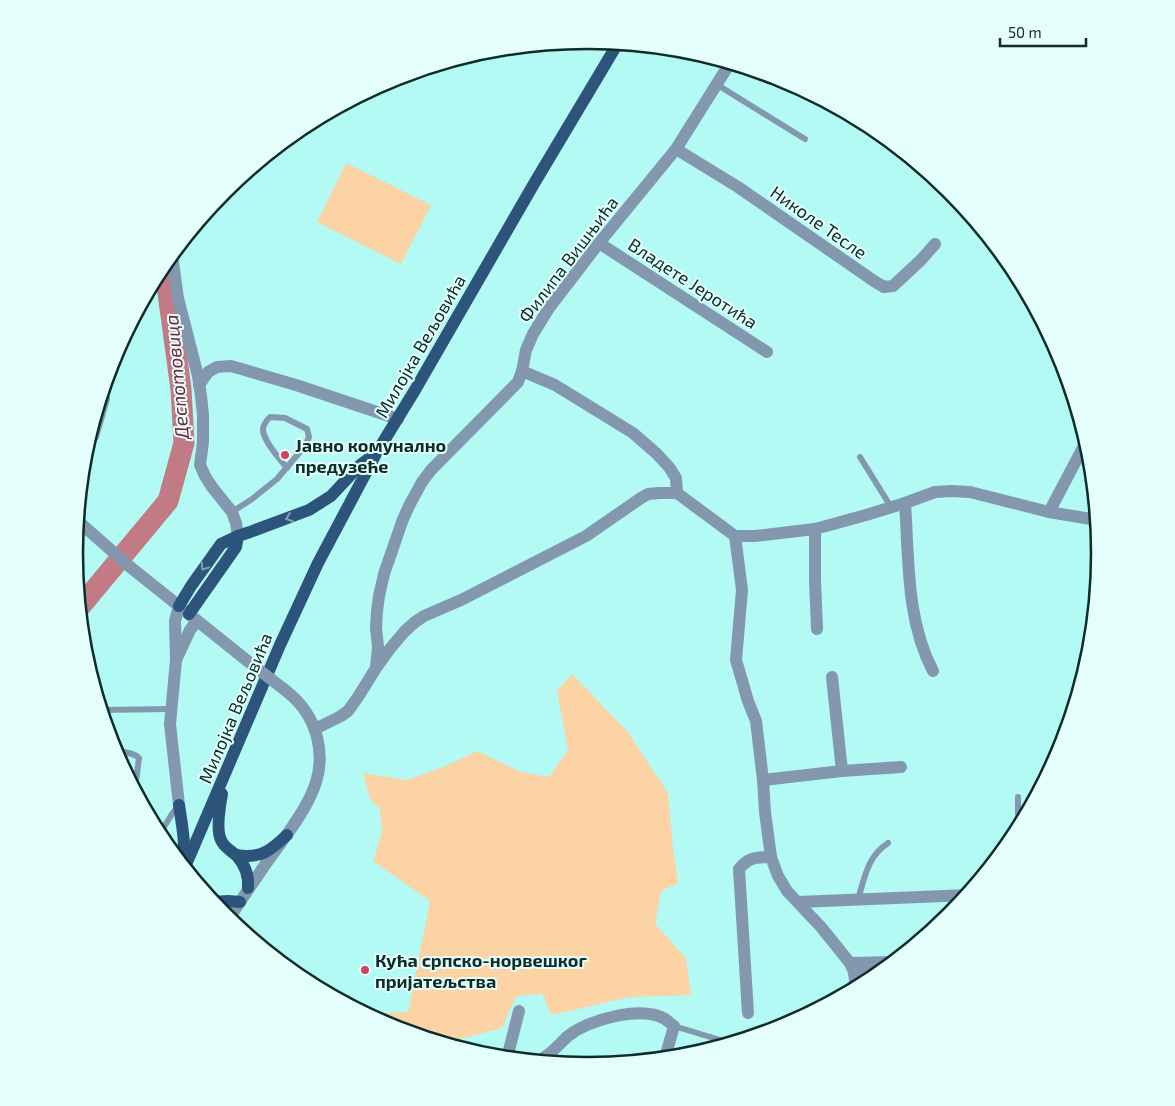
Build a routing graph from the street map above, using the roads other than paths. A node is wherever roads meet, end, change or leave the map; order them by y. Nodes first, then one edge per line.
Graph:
1 (614, 50) edge
2 (726, 69) edge
3 (716, 84) junction
4 (805, 139) dead end
5 (676, 149) junction
6 (599, 243) junction
7 (935, 244) dead end
8 (173, 265) edge
9 (767, 352) dead end
10 (522, 371) junction
11 (199, 385) junction
12 (103, 412) edge
13 (398, 419) junction
14 (99, 426) edge
15 (1081, 451) edge
16 (378, 452) junction
17 (860, 457) dead end
18 (287, 468) junction
19 (677, 494) junction
20 (905, 503) junction
21 (891, 508) junction
22 (232, 512) junction
23 (1049, 512) junction
24 (1091, 519) edge
25 (84, 526) edge
26 (815, 529) junction
27 (238, 536) junction
28 (735, 536) junction
29 (179, 606) junction
30 (193, 618) junction
31 (817, 629) dead end
32 (176, 660) junction
33 (376, 668) junction
34 (933, 671) dead end
35 (832, 677) dead end
36 (171, 709) junction
37 (108, 710) edge
38 (315, 729) junction
39 (125, 752) edge
40 (901, 767) dead end
41 (842, 771) junction
42 (225, 772) junction
43 (136, 777) edge
44 (764, 780) junction
45 (1018, 796) dead end
46 (179, 805) junction
47 (1018, 815) edge
48 (164, 827) edge
49 (287, 835) junction
50 (888, 843) dead end
51 (236, 855) junction
52 (184, 856) edge
53 (771, 857) junction
54 (187, 860) edge
55 (248, 888) junction
56 (957, 895) edge
57 (858, 899) junction
58 (222, 901) edge
59 (240, 902) junction
60 (798, 902) junction
61 (233, 912) edge
62 (879, 964) edge
63 (852, 968) junction
64 (871, 970) edge
65 (854, 981) edge
66 (519, 1010) dead end
67 (748, 1013) dead end
68 (674, 1026) junction
69 (719, 1040) edge
70 (509, 1051) edge
71 (667, 1051) edge
72 (549, 1055) edge

1 - 13 main road, Милојка Вељовића
2 - 3 street, Филипа Вишњића
3 - 4 lane
3 - 5 street, Филипа Вишњића
5 - 6 street, Филипа Вишњића
5 - 7 street, Николе Тесле
6 - 9 street, Владете Јеротића
6 - 10 street, Филипа Вишњића
8 - 11 street
10 - 19 street
10 - 33 street, Филипа Вишњића
11 - 13 street
11 - 22 street
12 - 14 lane
13 - 16 main road, Милојка Вељовића
15 - 23 street
16 -> 27 main road
16 - 42 main road, Милојка Вељовића
17 - 21 lane
18 - 18 lane
18 - 22 lane
19 - 28 street
19 - 33 street
20 - 21 street
20 - 23 street
20 - 34 street
21 - 26 street
22 - 27 street
23 - 24 street
25 - 29 street
26 - 28 street
26 - 31 street
27 -> 29 main road
27 - 30 main road
28 - 44 street
29 - 30 street
29 - 32 street
30 - 32 street
30 - 38 street, bridge
32 - 36 street
33 - 38 street
35 - 41 street
36 - 37 lane
36 - 46 street
38 - 49 street
39 - 43 lane
40 - 41 street
41 - 44 street
42 - 51 main road
42 - 54 main road, Милојка Вељовића
44 - 53 street
45 - 47 lane
46 - 48 lane
46 - 52 main road
49 - 51 main road
49 - 55 street
50 - 57 lane
51 - 55 main road
53 - 60 street
53 - 67 street
55 - 59 street
56 - 57 street
57 - 60 street
58 - 59 main road
59 - 61 street
60 - 63 street
62 - 63 street
63 - 64 street
63 - 65 street
66 - 70 street
68 - 69 lane
68 - 71 street
68 - 72 street

